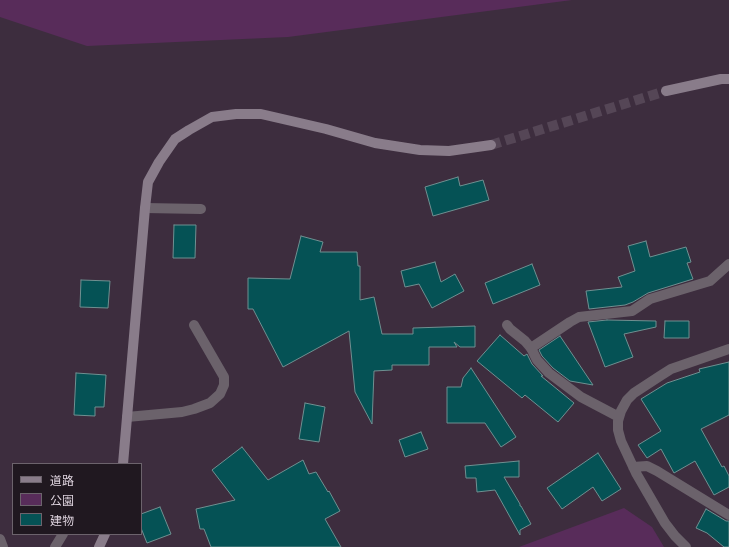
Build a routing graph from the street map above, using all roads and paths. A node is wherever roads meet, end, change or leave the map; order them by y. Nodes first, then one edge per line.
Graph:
1 (729, 78) edge
2 (666, 91) tunnel mouth
3 (491, 145) tunnel mouth
4 (145, 208) junction
5 (201, 209) dead end
6 (729, 264) edge
7 (194, 325) dead end
8 (507, 325) dead end
9 (531, 348) junction
10 (729, 349) edge
11 (127, 417) junction
12 (619, 417) junction
13 (122, 463) edge
14 (633, 467) junction
15 (729, 515) edge
16 (62, 535) edge
17 (105, 535) edge
18 (0, 539) edge
19 (3, 547) edge
20 (55, 547) edge
21 (99, 547) edge
22 (686, 547) edge

1 - 2 street
3 - 4 street
4 - 5 street
4 - 11 street
6 - 9 street
7 - 11 street
8 - 9 street
9 - 12 street
10 - 12 street
11 - 13 street
12 - 14 street
14 - 15 street
14 - 22 street
16 - 20 street
17 - 21 street
18 - 19 street

